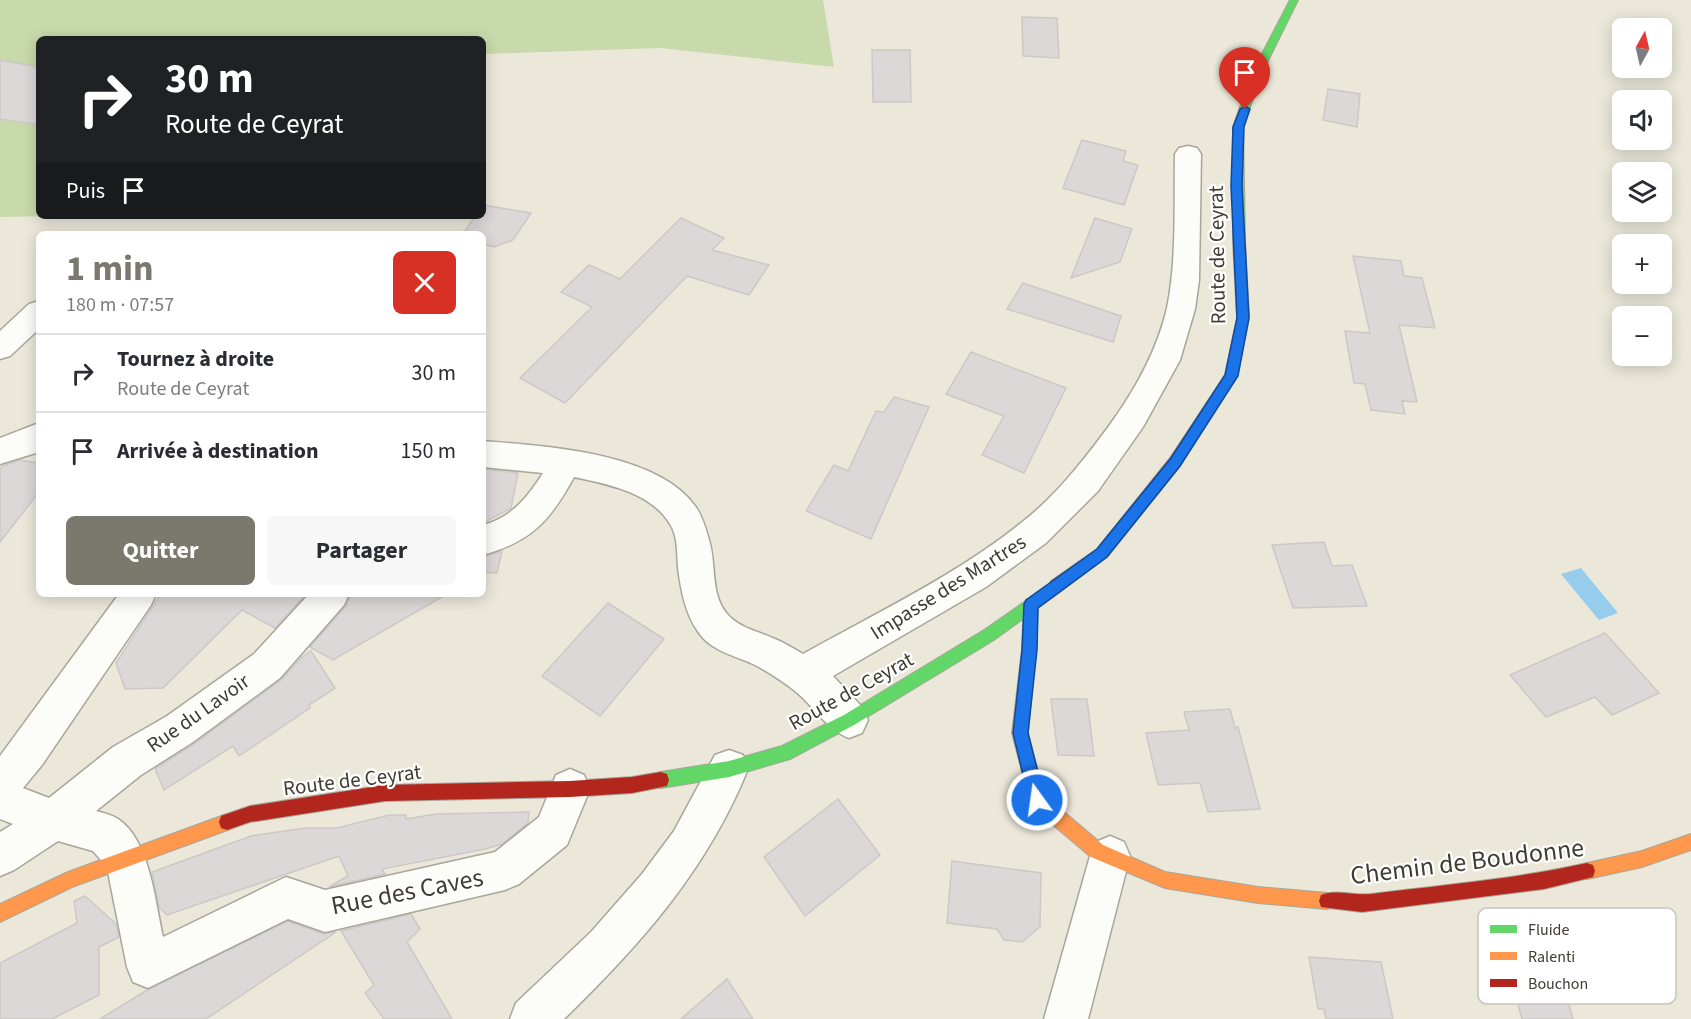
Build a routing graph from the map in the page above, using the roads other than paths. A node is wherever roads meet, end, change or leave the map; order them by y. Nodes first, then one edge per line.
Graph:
1 (1294, 0) edge
2 (1188, 154) dead end
3 (36, 315) edge
4 (0, 348) edge
5 (36, 440) edge
6 (0, 451) edge
7 (486, 454) edge
8 (566, 462) junction
9 (486, 540) edge
10 (137, 597) edge
11 (329, 597) edge
12 (1031, 604) junction
13 (803, 674) junction
14 (849, 720) junction
15 (729, 770) junction
16 (0, 786) edge
17 (570, 789) junction
18 (0, 800) edge
19 (54, 820) junction
20 (1691, 842) edge
21 (0, 856) edge
22 (1110, 856) junction
23 (125, 858) junction
24 (0, 913) edge
25 (532, 1019) edge
26 (1066, 1019) edge

1 - 12 street, Route de Ceyrat
2 - 13 street, Impasse des Martres
3 - 4 street
5 - 6 street
7 - 8 street
8 - 9 street
8 - 13 street
10 - 16 street
11 - 19 street, Rue du Lavoir
12 - 14 street, Route de Ceyrat
12 - 22 street, Chemin de Boudonne
13 - 14 street
14 - 15 street, Route de Ceyrat
15 - 17 street, Route de Ceyrat
15 - 25 street
17 - 23 street, Route de Ceyrat
17 - 23 street, Rue des Caves
18 - 19 street, Rue des Caves
19 - 21 street, Rue du Lavoir
19 - 23 street, Rue des Caves
20 - 22 street, Chemin de Boudonne
22 - 26 street
23 - 24 street, Route de Ceyrat

